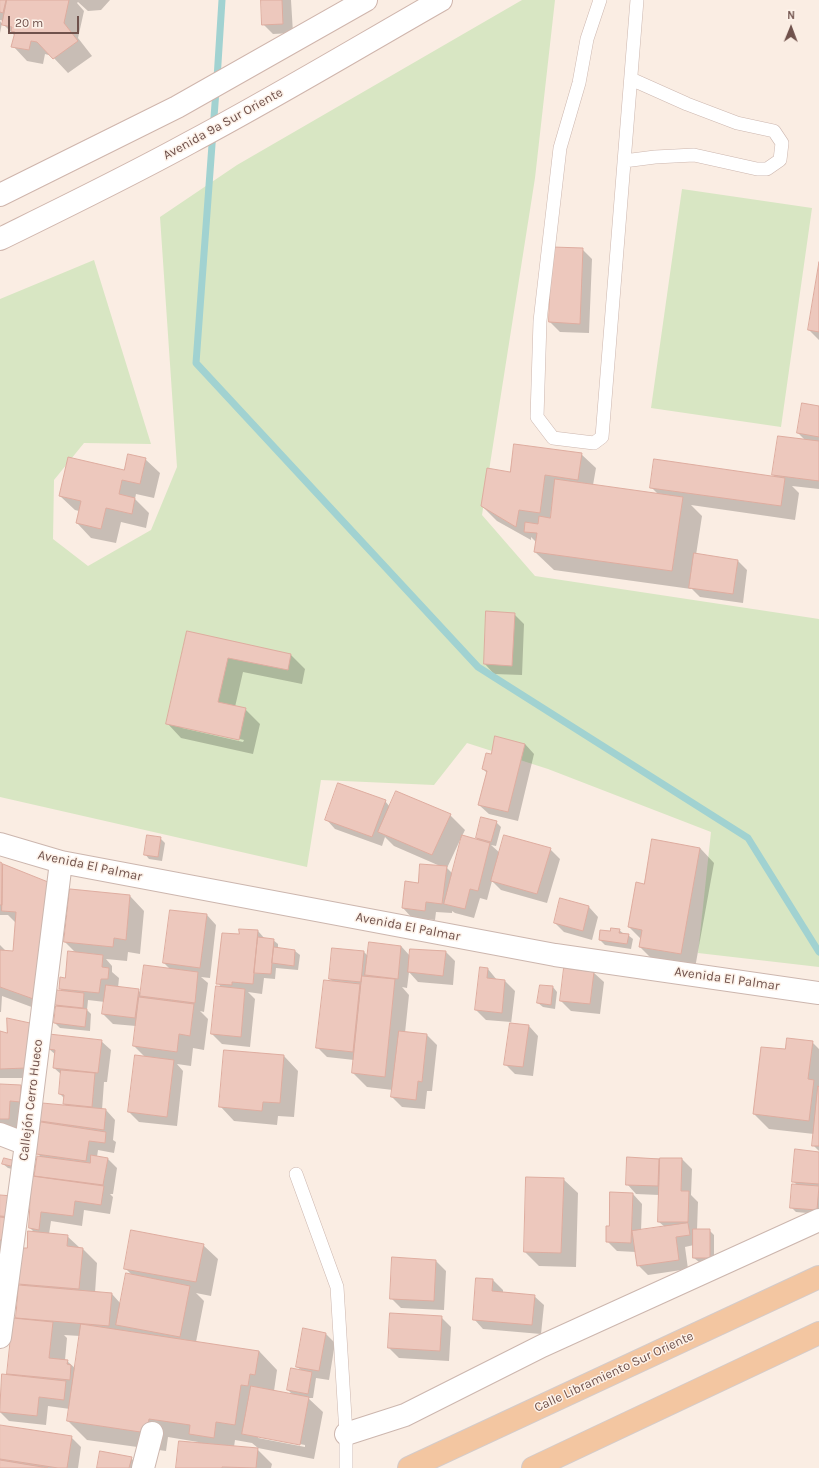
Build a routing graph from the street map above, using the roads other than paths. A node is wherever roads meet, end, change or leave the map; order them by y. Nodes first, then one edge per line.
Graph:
1 (366, 0) edge
2 (441, 0) edge
3 (600, 0) edge
4 (637, 0) edge
5 (631, 80) junction
6 (624, 160) junction
7 (0, 194) edge
8 (0, 239) edge
9 (0, 844) edge
10 (61, 862) junction
11 (819, 993) edge
12 (0, 1134) edge
13 (26, 1144) junction
14 (296, 1174) dead end
15 (819, 1220) edge
16 (819, 1277) edge
17 (819, 1333) edge
18 (0, 1337) edge
19 (152, 1433) dead end
20 (346, 1434) junction
21 (143, 1468) edge
22 (346, 1468) edge
23 (409, 1468) edge
24 (533, 1468) edge

1 - 7 street
2 - 8 street, Avenida 9a Sur Oriente
3 - 6 lane
4 - 5 lane
5 - 6 lane
5 - 6 lane
9 - 10 street, Avenida El Palmar
10 - 11 street, Avenida El Palmar
10 - 13 street, Callejón Cerro Hueco
12 - 13 street
13 - 18 street, Callejón Cerro Hueco
14 - 20 lane
15 - 20 street
16 - 23 main road, Calle Libramiento Sur Oriente
17 - 24 main road
19 - 21 street
20 - 22 lane

